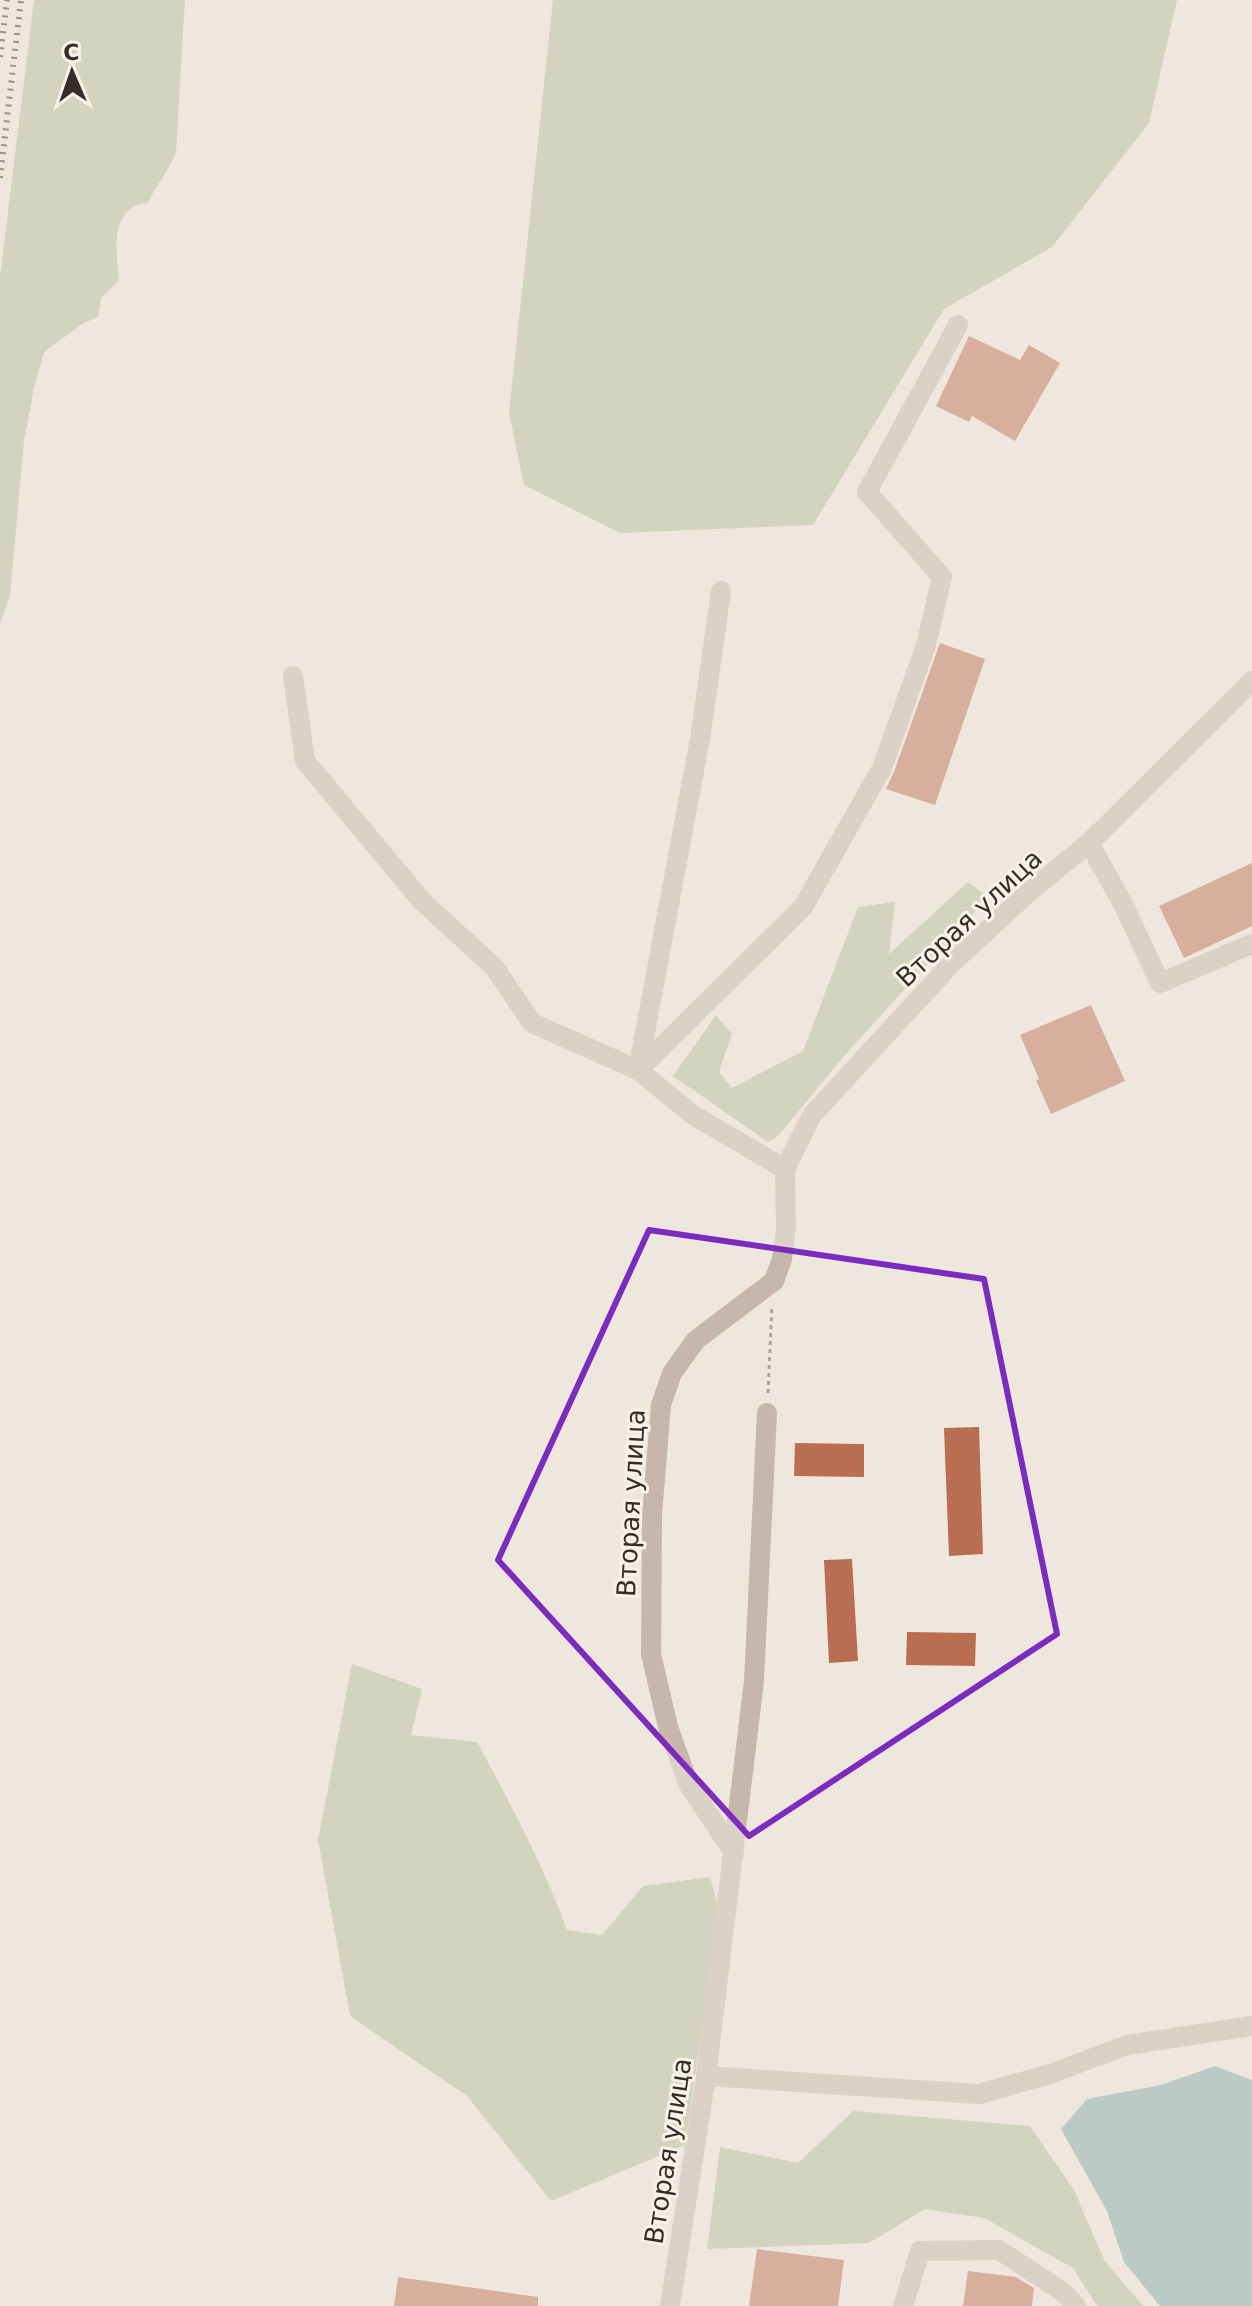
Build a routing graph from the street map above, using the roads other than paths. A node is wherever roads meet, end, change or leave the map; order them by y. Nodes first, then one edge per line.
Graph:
1 (958, 325) dead end
2 (721, 591) dead end
3 (293, 676) dead end
4 (1252, 681) edge
5 (1089, 843) junction
6 (1252, 944) edge
7 (638, 1070) junction
8 (785, 1169) junction
9 (767, 1413) dead end
10 (734, 1853) junction
11 (1252, 2026) edge
12 (706, 2076) junction
13 (670, 2306) edge
14 (903, 2306) edge
15 (1076, 2306) edge

1 - 7 street
2 - 7 street
3 - 7 street
4 - 5 street, Вторая улица
5 - 6 street
5 - 8 street, Вторая улица
7 - 8 street
8 - 10 street, Вторая улица
9 - 10 street
10 - 12 street, Вторая улица
11 - 12 street
12 - 13 street, Вторая улица
14 - 15 street

